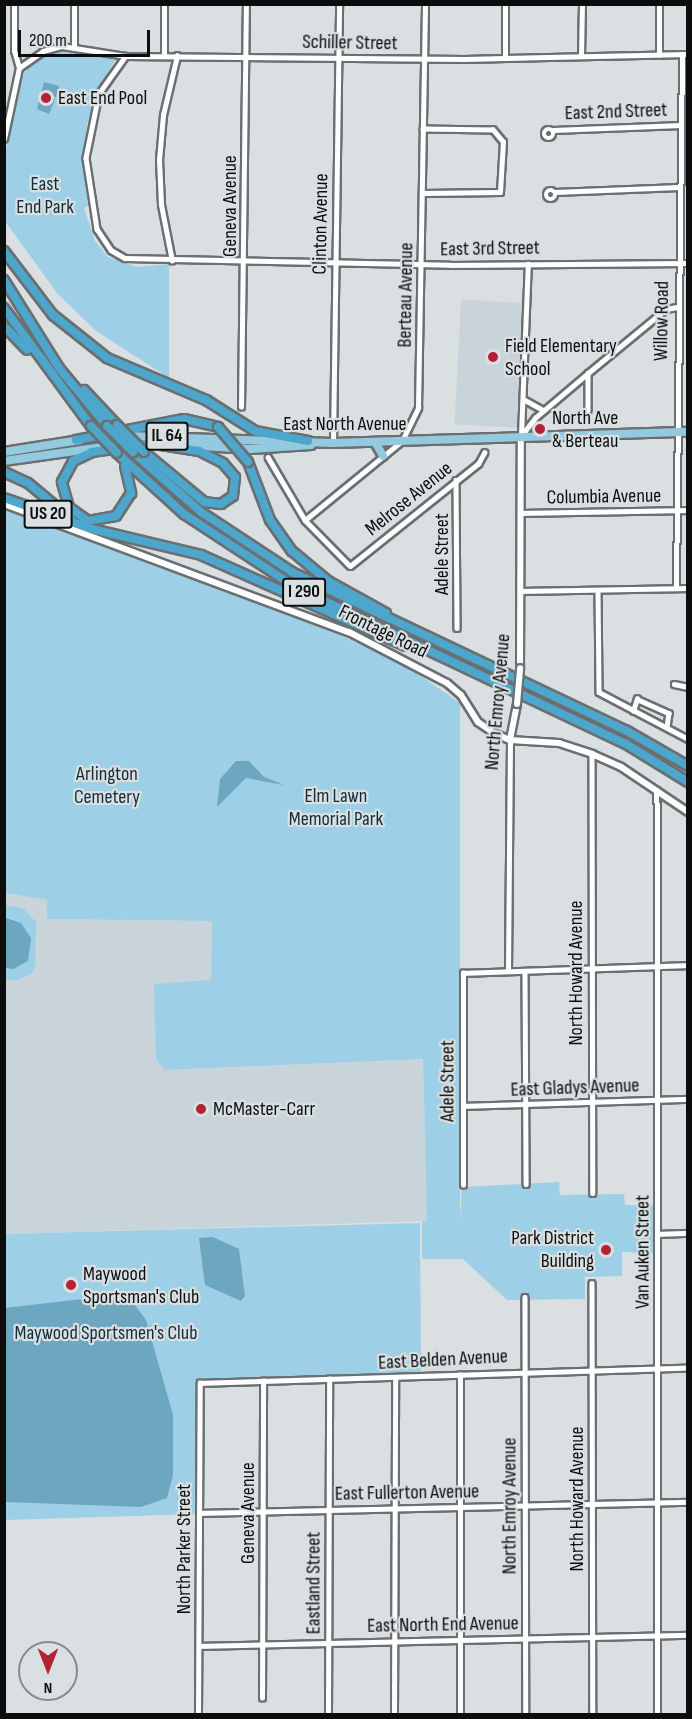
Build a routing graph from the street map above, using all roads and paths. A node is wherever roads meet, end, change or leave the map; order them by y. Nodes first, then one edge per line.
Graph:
1 (14, 4) edge
2 (74, 4) edge
3 (164, 4) edge
4 (246, 4) edge
5 (339, 4) edge
6 (425, 4) edge
7 (505, 4) edge
8 (582, 4) edge
9 (659, 4) edge
10 (74, 46) junction
11 (685, 54) edge
12 (659, 55) junction
13 (126, 56) junction
14 (164, 56) junction
15 (177, 56) junction
16 (581, 56) junction
17 (246, 57) junction
18 (338, 58) junction
19 (505, 58) junction
20 (425, 59) junction
21 (19, 68) junction
22 (681, 125) junction
23 (423, 129) junction
24 (553, 130) dead end
25 (4, 139) edge
26 (680, 156) junction
27 (687, 156) edge
28 (679, 187) junction
29 (555, 192) dead end
30 (423, 193) junction
31 (4, 251) edge
32 (172, 261) junction
33 (244, 262) junction
34 (336, 263) junction
35 (678, 263) junction
36 (687, 263) edge
37 (422, 264) junction
38 (528, 264) junction
39 (4, 280) edge
40 (677, 307) junction
41 (4, 308) edge
42 (30, 324) junction
43 (4, 326) edge
44 (588, 374) junction
45 (63, 393) junction
46 (525, 400) junction
47 (241, 407) dead end
48 (546, 408) junction
49 (588, 410) dead end
50 (675, 432) junction
51 (687, 432) edge
52 (521, 436) junction
53 (76, 441) junction
54 (308, 441) junction
55 (402, 441) junction
56 (375, 442) junction
57 (61, 443) junction
58 (333, 443) junction
59 (162, 445) junction
60 (4, 446) edge
61 (146, 448) junction
62 (4, 452) edge
63 (484, 453) dead end
64 (383, 456) junction
65 (268, 457) dead end
66 (4, 461) edge
67 (124, 463) junction
68 (4, 472) edge
69 (456, 480) junction
70 (4, 498) edge
71 (4, 504) edge
72 (676, 510) junction
73 (687, 510) edge
74 (521, 513) junction
75 (305, 520) junction
76 (92, 529) junction
77 (676, 588) junction
78 (687, 588) edge
79 (521, 591) junction
80 (598, 591) junction
81 (457, 628) dead end
82 (431, 639) junction
83 (674, 684) dead end
84 (505, 686) junction
85 (687, 687) edge
86 (633, 711) junction
87 (667, 727) junction
88 (687, 739) edge
89 (510, 740) junction
90 (592, 754) junction
91 (687, 766) edge
92 (687, 782) edge
93 (657, 790) junction
94 (687, 812) edge
95 (687, 965) edge
96 (656, 966) junction
97 (590, 968) junction
98 (507, 971) junction
99 (525, 971) junction
100 (657, 1100) junction
101 (687, 1100) edge
102 (591, 1103) junction
103 (526, 1105) junction
104 (463, 1106) junction
105 (526, 1184) dead end
106 (463, 1185) dead end
107 (593, 1193) dead end
108 (687, 1233) edge
109 (658, 1234) junction
110 (591, 1283) dead end
111 (525, 1297) dead end
112 (687, 1368) edge
113 (658, 1369) junction
114 (592, 1370) junction
115 (526, 1371) junction
116 (460, 1375) junction
117 (395, 1378) junction
118 (329, 1379) junction
119 (263, 1381) junction
120 (200, 1383) joint
121 (687, 1502) edge
122 (592, 1503) junction
123 (658, 1503) junction
124 (526, 1505) junction
125 (460, 1507) junction
126 (394, 1508) junction
127 (329, 1510) junction
128 (263, 1511) junction
129 (200, 1513) junction
130 (659, 1635) junction
131 (687, 1635) edge
132 (592, 1637) junction
133 (526, 1638) junction
134 (460, 1640) junction
135 (394, 1641) junction
136 (328, 1643) junction
137 (263, 1644) junction
138 (199, 1646) junction
139 (262, 1698) dead end
140 (198, 1714) edge
141 (328, 1714) edge
142 (394, 1714) edge
143 (460, 1714) edge
144 (526, 1714) edge
145 (593, 1714) edge
146 (658, 1714) edge

1 - 21 street
2 - 10 street
3 - 14 street
4 - 17 street, Geneva Avenue
5 - 18 street, Clinton Avenue
6 - 20 street, Berteau Avenue
7 - 19 street
8 - 16 street
9 - 12 street
10 - 13 street, Schiller Street
10 - 21 street, Schiller Street
11 - 12 street, Schiller Street
11 - 22 street, Willow Road
12 - 16 street, Schiller Street
13 - 14 street, Schiller Street
13 - 32 street, East 3rd Street
14 - 15 street, Schiller Street
15 - 17 street, Schiller Street
15 - 32 street
16 - 19 street, Schiller Street
17 - 18 street, Schiller Street
17 - 33 street, Geneva Avenue
18 - 20 street, Schiller Street
18 - 34 street, Clinton Avenue
19 - 20 street, Schiller Street
20 - 23 street, Berteau Avenue
21 - 25 street
22 - 24 street, East 2nd Street
22 - 26 street, Willow Road
23 - 30 street, Berteau Avenue
23 - 30 street
26 - 27 street
26 - 28 street, Willow Road
28 - 29 street
28 - 35 street, Willow Road
30 - 37 street, Berteau Avenue
31 - 54 highway
32 - 33 street, East 3rd Street
33 - 34 street, East 3rd Street
33 - 47 street, Geneva Avenue
34 - 37 street, East 3rd Street
34 - 58 street, Clinton Avenue
35 - 36 street, East 3rd Street
35 - 38 street, East 3rd Street
35 - 40 street, Willow Road
37 - 38 street, East 3rd Street
37 - 55 street, Berteau Avenue
38 - 46 street
39 - 42 highway, I 290
40 - 44 street
40 - 50 street, Willow Road
41 - 45 highway, I 290
42 - 61 highway, bridge
42 - 82 highway, I 290, bridge
43 - 45 highway
44 - 48 street
44 - 49 street
45 - 67 highway, I 290, bridge
46 - 48 street
46 - 52 street
48 - 52 street
50 - 51 main road, East North Avenue / IL 64
50 - 52 main road, East North Avenue / IL 64
50 - 72 street, Willow Road
52 - 55 main road, East North Avenue / IL 64
52 - 74 street, North Emroy Avenue
53 - 54 main road, East North Avenue / IL 64
53 - 57 main road, East North Avenue
53 - 82 highway, bridge
54 - 58 main road, East North Avenue / IL 64
55 - 56 main road, East North Avenue / IL 64
55 - 64 street, Berteau Avenue
56 - 58 main road, East North Avenue / IL 64
56 - 64 main road
57 - 60 main road
57 - 62 main road, East North Avenue
58 - 59 main road, East North Avenue / IL 64
59 - 61 main road, East North Avenue / IL 64
59 - 61 highway
61 - 66 main road, East North Avenue / IL 64
61 - 67 highway
63 - 69 street, Melrose Avenue
64 - 75 street, Berteau Avenue
65 - 75 street
67 - 84 highway, I 290
68 - 76 highway
69 - 75 street, Melrose Avenue
69 - 81 street, Adele Street
70 - 76 highway, US 20
71 - 89 street, Frontage Road
72 - 73 street, Columbia Avenue
72 - 74 street, Columbia Avenue
72 - 77 street, Willow Road
74 - 79 street, North Emroy Avenue
76 - 84 highway, US 20
77 - 78 street
77 - 80 street
79 - 80 street
79 - 89 street, North Emroy Avenue, bridge
80 - 86 street
82 - 91 highway, I 290
83 - 85 street
84 - 92 highway, I 290
86 - 87 street
86 - 87 street
87 - 88 street
89 - 90 street, Frontage Road
89 - 98 street, North Emroy Avenue
90 - 93 street, Frontage Road
90 - 97 street, North Howard Avenue
93 - 94 street, Frontage Road
93 - 96 street, Van Auken Street
95 - 96 street
96 - 97 street
96 - 100 street, Van Auken Street
97 - 99 street
97 - 102 street, North Howard Avenue
98 - 99 street
98 - 104 street, Adele Street
99 - 103 street
100 - 101 street, East Gladys Avenue
100 - 102 street, East Gladys Avenue
100 - 109 street, Van Auken Street
102 - 103 street, East Gladys Avenue
102 - 107 street, North Howard Avenue
103 - 104 street, East Gladys Avenue
103 - 105 street
104 - 106 street, Adele Street
108 - 109 street
109 - 113 street, Van Auken Street
110 - 114 street, North Howard Avenue
111 - 115 street, North Emroy Avenue
112 - 113 street, East Belden Avenue
113 - 114 street, East Belden Avenue
113 - 123 street, Van Auken Street
114 - 115 street, East Belden Avenue
114 - 122 street, North Howard Avenue
115 - 116 street, East Belden Avenue
115 - 124 street, North Emroy Avenue
116 - 117 street, East Belden Avenue
116 - 125 street
117 - 118 street, East Belden Avenue
117 - 126 street
118 - 119 street, East Belden Avenue
118 - 127 street, Eastland Street
119 - 120 street, East Belden Avenue
119 - 128 street, Geneva Avenue
120 - 129 street, North Parker Street
121 - 123 street, East Fullerton Avenue
122 - 123 street, East Fullerton Avenue
122 - 124 street, East Fullerton Avenue
122 - 132 street, North Howard Avenue
123 - 130 street, Van Auken Street
124 - 125 street, East Fullerton Avenue
124 - 133 street, North Emroy Avenue
125 - 126 street, East Fullerton Avenue
125 - 134 street
126 - 127 street, East Fullerton Avenue
126 - 135 street
127 - 128 street, East Fullerton Avenue
127 - 136 street, Eastland Street
128 - 129 street, East Fullerton Avenue
128 - 137 street, Geneva Avenue
129 - 138 street, North Parker Street
130 - 131 street, East North End Avenue
130 - 132 street, East North End Avenue
130 - 146 street, Van Auken Street
132 - 133 street, East North End Avenue
132 - 145 street, North Howard Avenue
133 - 134 street, East North End Avenue
133 - 144 street, North Emroy Avenue
134 - 135 street, East North End Avenue
134 - 143 street
135 - 136 street, East North End Avenue
135 - 142 street
136 - 137 street, East North End Avenue
136 - 141 street, Eastland Street
137 - 138 street, East North End Avenue
137 - 139 street, Geneva Avenue
138 - 140 street, North Parker Street

